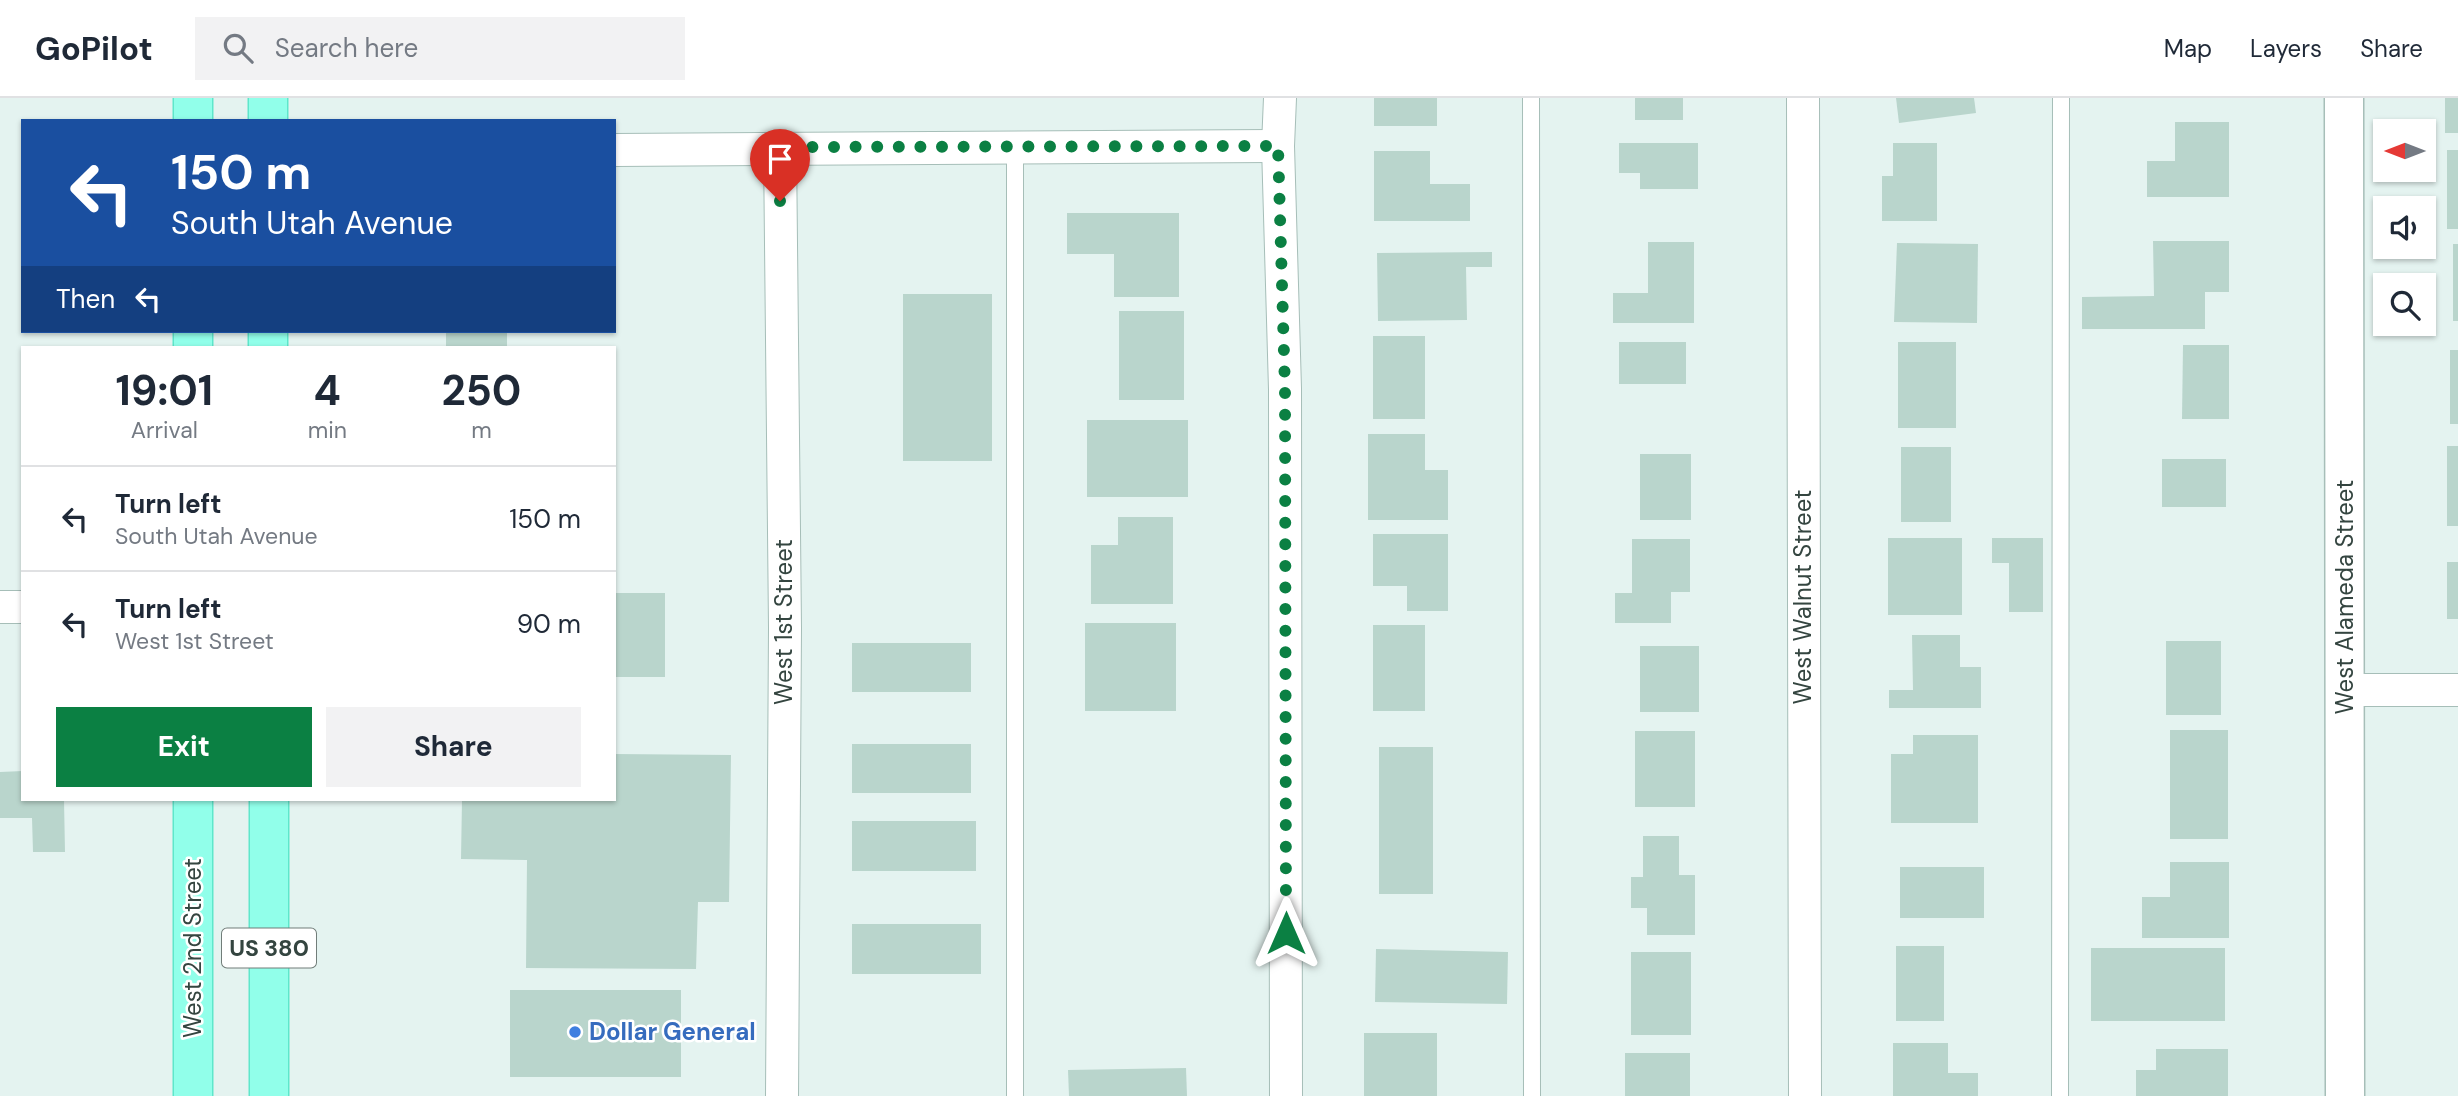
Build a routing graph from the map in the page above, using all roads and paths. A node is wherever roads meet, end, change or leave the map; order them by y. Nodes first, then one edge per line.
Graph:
1 (193, 98) edge
2 (268, 98) edge
3 (1280, 98) edge
4 (1531, 98) edge
5 (1803, 98) edge
6 (2061, 98) edge
7 (2344, 98) edge
8 (193, 119) edge
9 (268, 119) edge
10 (1278, 146) junction
11 (780, 147) junction
12 (1015, 147) junction
13 (616, 150) edge
14 (0, 607) edge
15 (21, 607) edge
16 (2345, 690) junction
17 (2458, 690) edge
18 (193, 801) edge
19 (269, 801) edge
20 (193, 1096) edge
21 (269, 1096) edge
22 (782, 1096) edge
23 (1015, 1096) edge
24 (1286, 1096) edge
25 (1532, 1096) edge
26 (1805, 1096) edge
27 (2060, 1096) edge
28 (2345, 1096) edge

1 - 8 main road
2 - 9 main road
3 - 10 street
4 - 25 lane
5 - 26 street, West Walnut Street
6 - 27 lane
7 - 16 street, West Alameda Street
10 - 12 street
10 - 24 street
11 - 12 street
11 - 13 street
11 - 22 street, West 1st Street
12 - 23 lane
14 - 15 street
16 - 17 street
16 - 28 street, West Alameda Street
18 - 20 main road, West 2nd Street
19 - 21 main road, US 380

